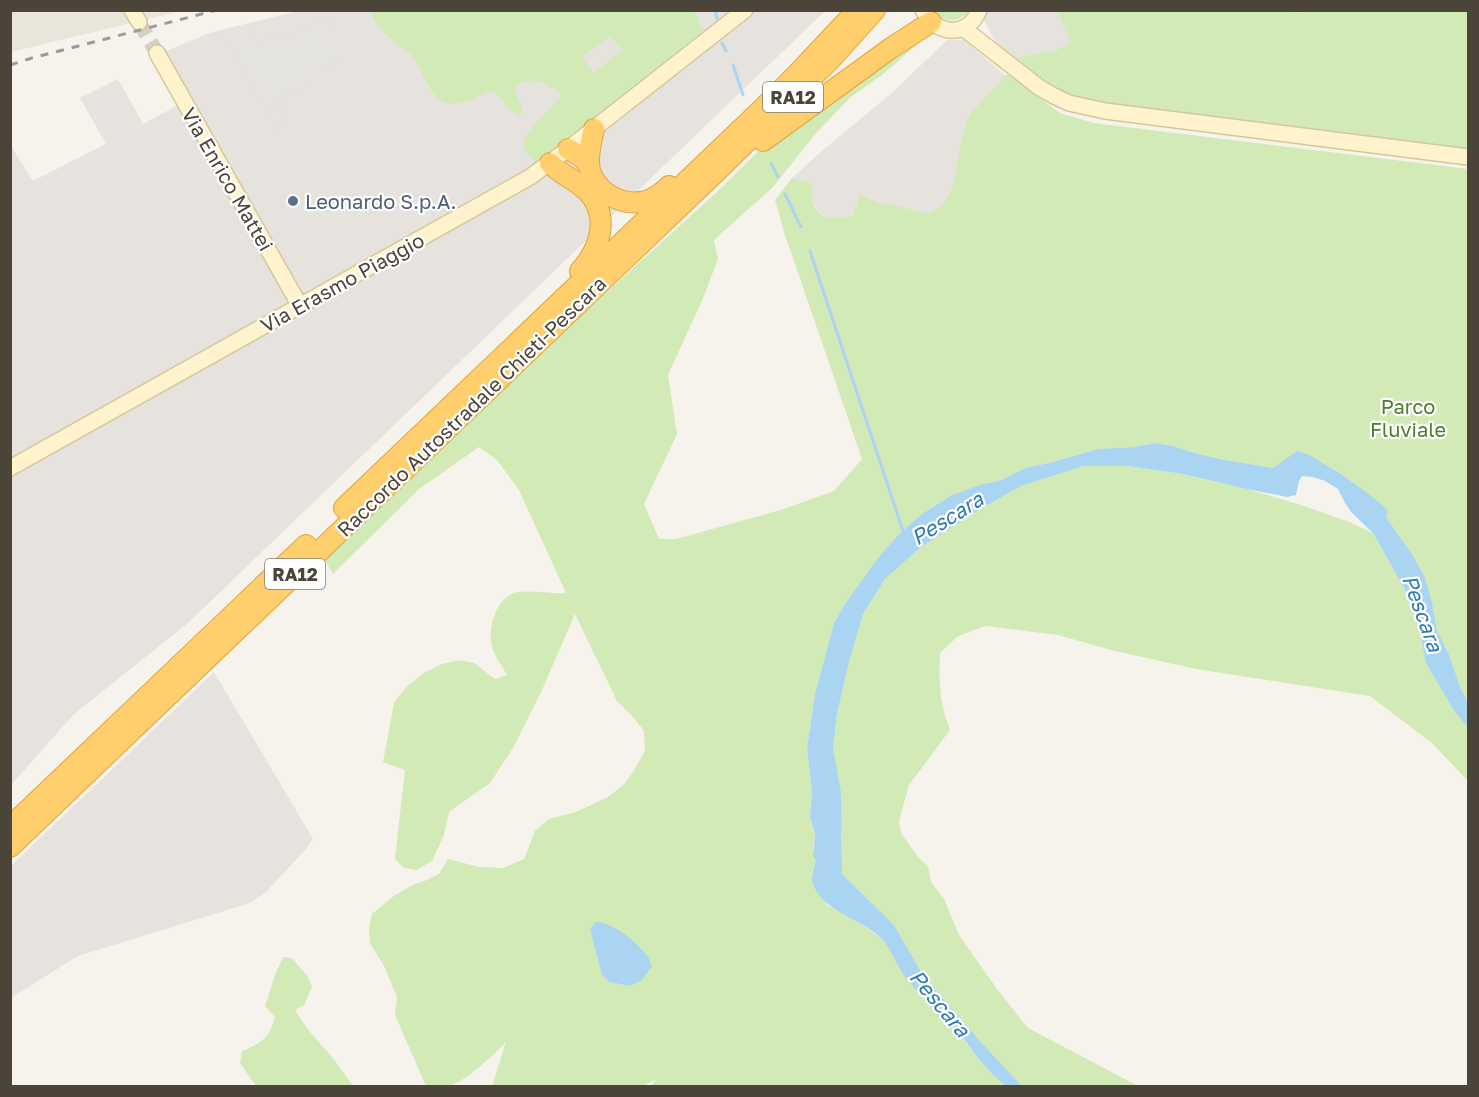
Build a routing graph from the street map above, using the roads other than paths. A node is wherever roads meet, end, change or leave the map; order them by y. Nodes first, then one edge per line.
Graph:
1 (745, 10) edge
2 (857, 10) edge
3 (875, 10) edge
4 (979, 13) edge
5 (927, 16) edge
6 (963, 28) junction
7 (157, 53) tunnel mouth
8 (1000, 56) junction
9 (594, 129) junction
10 (568, 149) junction
11 (719, 150) junction
12 (1468, 157) edge
13 (550, 163) junction
14 (589, 166) junction
15 (708, 180) junction
16 (300, 306) junction
17 (544, 318) junction
18 (10, 468) edge
19 (10, 827) edge
20 (10, 847) edge

1 - 9 street, Via Erasmo Piaggio
2 - 11 highway, Raccordo Autostradale Chieti-Pescara / RA12
3 - 15 highway, Raccordo Autostradale Chieti-Pescara / RA12
4 - 6 street
4 - 8 street
5 - 6 street
5 - 15 highway
6 - 8 street
7 - 16 street, Via Enrico Mattei
8 - 12 street
9 - 10 street, Via Erasmo Piaggio
9 - 14 highway
10 - 13 street, Via Erasmo Piaggio
10 - 14 highway
11 - 14 highway
11 - 17 highway, Raccordo Autostradale Chieti-Pescara / RA12
13 - 16 street, Via Erasmo Piaggio
13 - 17 highway
15 - 20 highway, Raccordo Autostradale Chieti-Pescara / RA12
16 - 18 street, Via Erasmo Piaggio
17 - 19 highway, Raccordo Autostradale Chieti-Pescara / RA12

